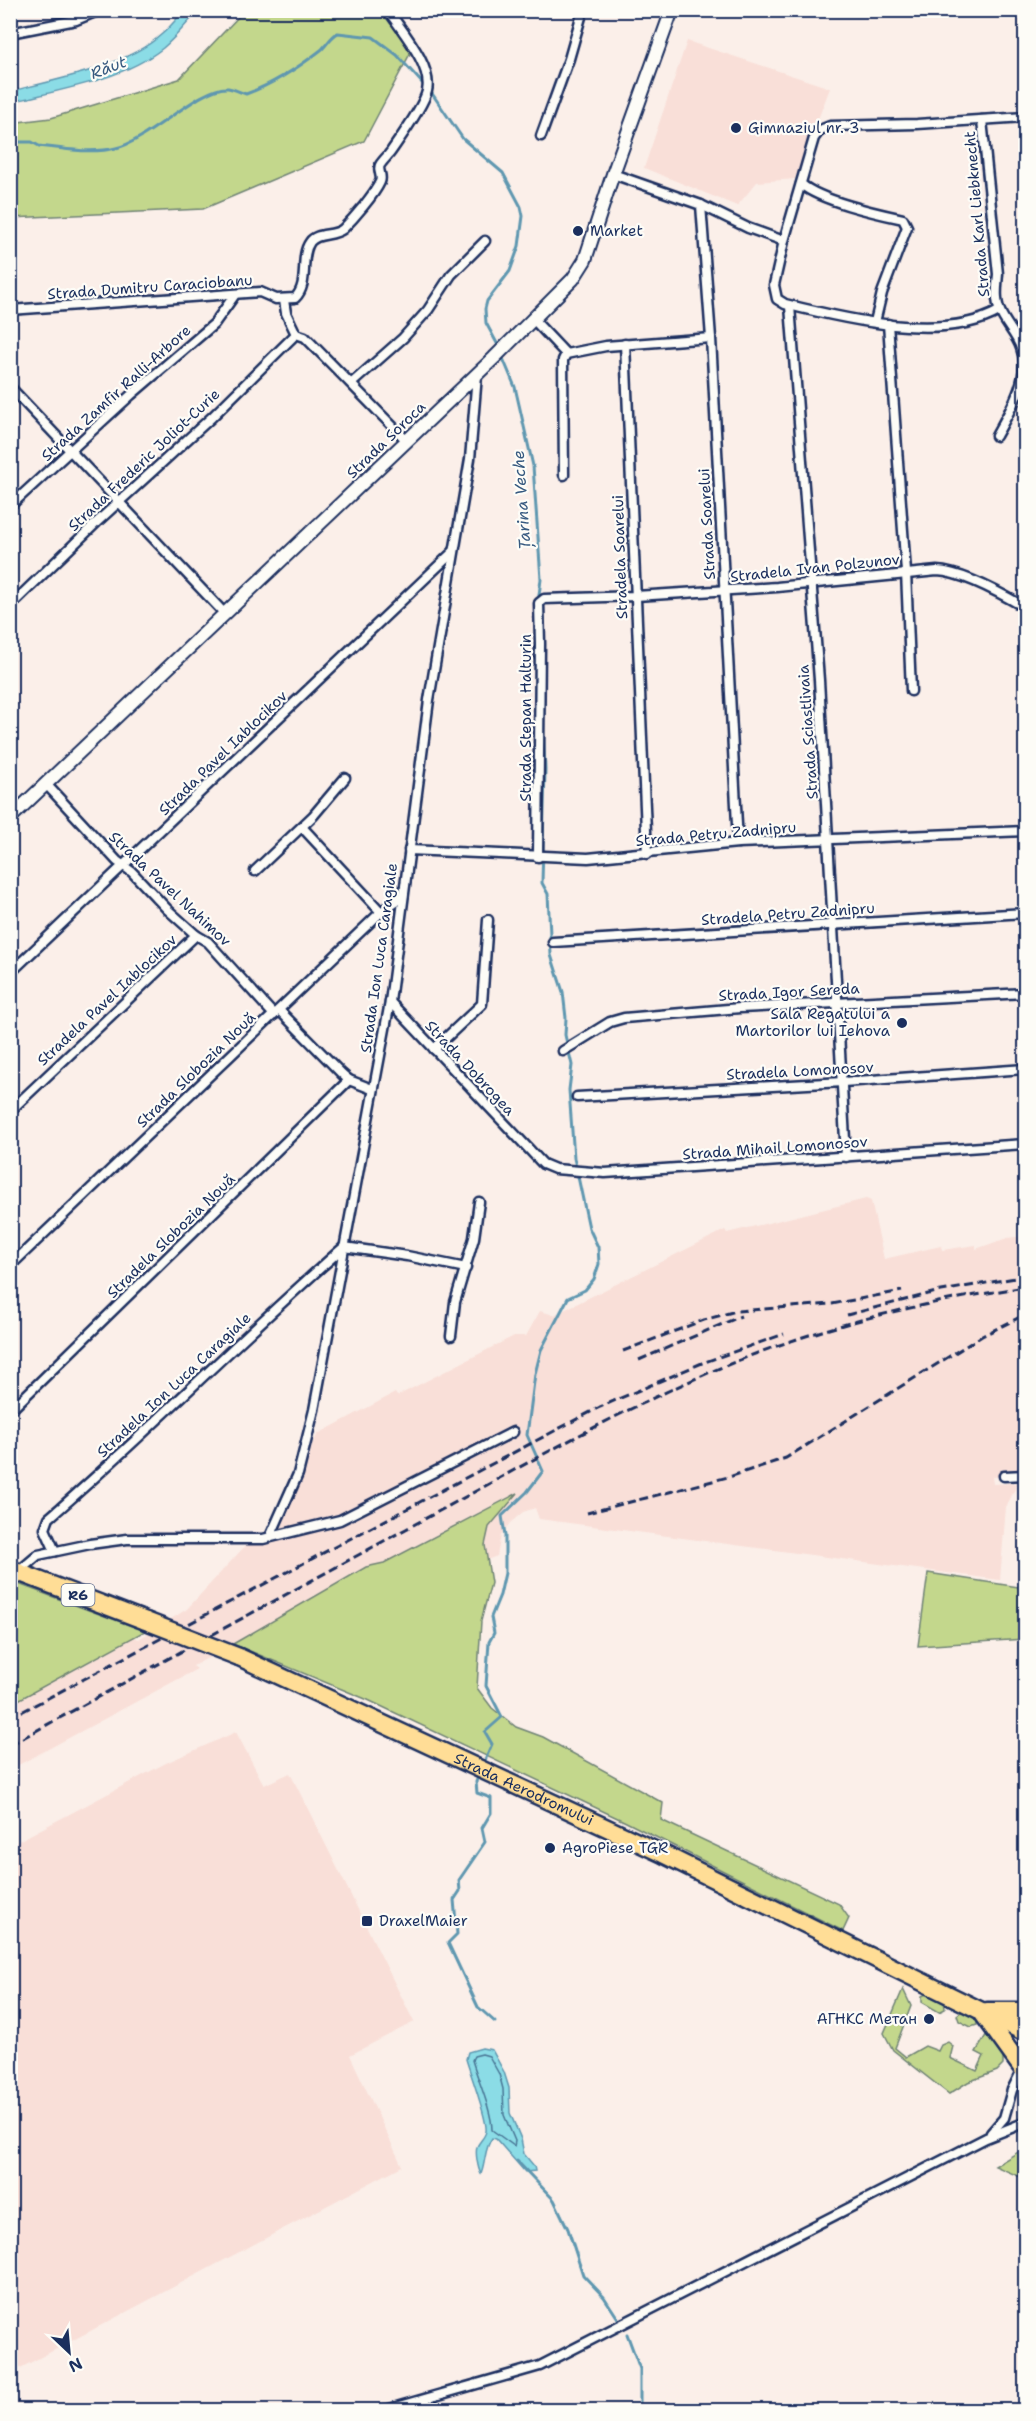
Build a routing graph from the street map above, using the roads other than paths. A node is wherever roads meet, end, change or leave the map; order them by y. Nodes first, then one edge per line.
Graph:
1 (100, 10) edge
2 (388, 10) edge
3 (583, 10) edge
4 (672, 10) edge
5 (10, 33) edge
6 (1026, 117) edge
7 (982, 120) junction
8 (541, 136) dead end
9 (613, 174) junction
10 (801, 184) junction
11 (701, 205) junction
12 (485, 241) dead end
13 (784, 241) junction
14 (234, 296) junction
15 (284, 300) junction
16 (790, 306) junction
17 (10, 310) edge
18 (999, 311) junction
19 (533, 319) junction
20 (875, 322) junction
21 (888, 324) junction
22 (296, 334) junction
23 (711, 338) junction
24 (625, 344) junction
25 (566, 354) junction
26 (477, 375) junction
27 (352, 383) junction
28 (10, 387) edge
29 (996, 436) dead end
30 (407, 441) junction
31 (70, 452) junction
32 (564, 476) dead end
33 (118, 503) junction
34 (10, 506) edge
35 (453, 552) junction
36 (906, 572) junction
37 (810, 584) junction
38 (724, 590) junction
39 (636, 596) junction
40 (562, 597) joint
41 (10, 606) edge
42 (1026, 609) edge
43 (225, 614) junction
44 (911, 691) dead end
45 (345, 778) dead end
46 (46, 784) junction
47 (13, 810) edge
48 (302, 827) junction
49 (1026, 831) edge
50 (828, 838) junction
51 (738, 843) junction
52 (409, 850) junction
53 (647, 854) junction
54 (538, 857) junction
55 (124, 866) junction
56 (255, 872) dead end
57 (403, 896) junction
58 (381, 912) junction
59 (1026, 913) edge
60 (488, 920) dead end
61 (833, 925) junction
62 (196, 935) junction
63 (553, 942) dead end
64 (10, 973) edge
65 (1026, 993) edge
66 (390, 1002) junction
67 (838, 1004) junction
68 (277, 1012) junction
69 (434, 1048) junction
70 (563, 1051) dead end
71 (1026, 1069) edge
72 (349, 1080) junction
73 (843, 1082) junction
74 (372, 1089) junction
75 (577, 1097) dead end
76 (10, 1111) edge
77 (1026, 1144) edge
78 (532, 1152) joint
79 (846, 1157) junction
80 (479, 1202) dead end
81 (344, 1247) junction
82 (10, 1266) edge
83 (466, 1268) junction
84 (452, 1336) dead end
85 (10, 1411) edge
86 (513, 1432) dead end
87 (1026, 1475) edge
88 (1004, 1476) dead end
89 (270, 1537) junction
90 (55, 1551) junction
91 (14, 1570) edge
92 (981, 2011) junction
93 (1026, 2011) edge
94 (1026, 2034) edge
95 (1023, 2072) edge
96 (1026, 2122) edge
97 (986, 2138) junction
98 (386, 2410) edge

1 - 5 street
2 - 15 street
3 - 8 street
4 - 9 street, Strada Soroca
6 - 7 street
7 - 10 street
7 - 18 street, Strada Karl Liebknecht
9 - 11 street
9 - 19 street, Strada Soroca
10 - 13 street
10 - 20 street
11 - 13 street
11 - 23 street, Strada Soarelui
12 - 27 street
13 - 16 street
14 - 15 street, Strada Dumitru Caraciobanu
14 - 17 street, Strada Dumitru Caraciobanu
14 - 31 street, Strada Zamfir Ralli-Arbore
15 - 22 street
16 - 20 street
16 - 37 street, Strada Sciastlivaia
18 - 21 street
18 - 29 street, Strada Karl Liebknecht
19 - 25 street
19 - 26 street, Strada Soroca
20 - 21 street
21 - 36 street
22 - 27 street
22 - 33 street, Strada Frederic Joliot-Curie
23 - 24 street
23 - 38 street, Strada Soarelui
24 - 25 street
24 - 39 street, Stradela Soarelui
25 - 32 street
26 - 30 street, Strada Soroca
26 - 35 street, Strada Ion Luca Caragiale
27 - 30 street
28 - 31 street
30 - 43 street, Strada Soroca
31 - 33 street
31 - 34 street, Strada Zamfir Ralli-Arbore
33 - 41 street, Strada Frederic Joliot-Curie
33 - 43 street
35 - 52 street, Strada Ion Luca Caragiale
35 - 55 street, Strada Pavel Iablocikov
36 - 37 street, Stradela Ivan Polzunov
36 - 42 street, Stradela Ivan Polzunov
36 - 44 street
37 - 38 street, Stradela Ivan Polzunov
37 - 50 street, Strada Sciastlivaia
38 - 39 street, Stradela Ivan Polzunov
38 - 51 street, Strada Soarelui
39 - 40 street, Stradela Ivan Polzunov
39 - 53 street, Stradela Soarelui
40 - 54 street, Strada Stepan Halturin
43 - 46 street, Strada Soroca
45 - 48 street
46 - 47 street, Strada Soroca
46 - 55 street, Strada Pavel Nahimov
48 - 56 street
48 - 58 street
49 - 50 street, Strada Petru Zadnipru
50 - 51 street, Strada Petru Zadnipru
50 - 61 street, Strada Sciastlivaia
51 - 53 street, Strada Petru Zadnipru
52 - 54 street, Strada Petru Zadnipru
52 - 57 street, Strada Ion Luca Caragiale
53 - 54 street, Strada Petru Zadnipru
55 - 62 street, Strada Pavel Nahimov
55 - 64 street, Strada Pavel Iablocikov
57 - 58 street, Strada Slobozia Nouă
57 - 66 street, Strada Ion Luca Caragiale
58 - 68 street, Strada Slobozia Nouă
59 - 61 street, Stradela Petru Zadnipru
60 - 69 street
61 - 63 street, Stradela Petru Zadnipru
61 - 67 street, Strada Sciastlivaia
62 - 68 street, Strada Pavel Nahimov
62 - 76 street, Stradela Pavel Iablocikov
65 - 67 street, Strada Igor Sereda
66 - 69 street, Strada Dobrogea
66 - 74 street, Strada Ion Luca Caragiale
67 - 70 street, Strada Igor Sereda
67 - 73 street, Strada Sciastlivaia
68 - 72 street, Strada Pavel Nahimov
68 - 82 street, Strada Slobozia Nouă
69 - 78 street, Strada Dobrogea
71 - 73 street, Stradela Lomonosov
72 - 74 street, Strada Pavel Nahimov
72 - 85 street, Stradela Slobozia Nouă
73 - 75 street, Stradela Lomonosov
73 - 79 street, Strada Sciastlivaia
74 - 81 street, Strada Ion Luca Caragiale
77 - 79 street, Strada Mihail Lomonosov
78 - 79 street, Strada Mihail Lomonosov
80 - 83 street
81 - 83 street
81 - 89 street, Strada Ion Luca Caragiale
81 - 90 street, Stradela Ion Luca Caragiale
83 - 84 street
86 - 89 street
87 - 88 street
89 - 90 street
90 - 91 street
91 - 92 highway, Strada Aerodromului / R6, bridge
92 - 93 highway
92 - 94 highway, Strada Aerodromului / R6
92 - 95 highway
94 - 95 street
95 - 97 street
96 - 97 street
97 - 98 street

